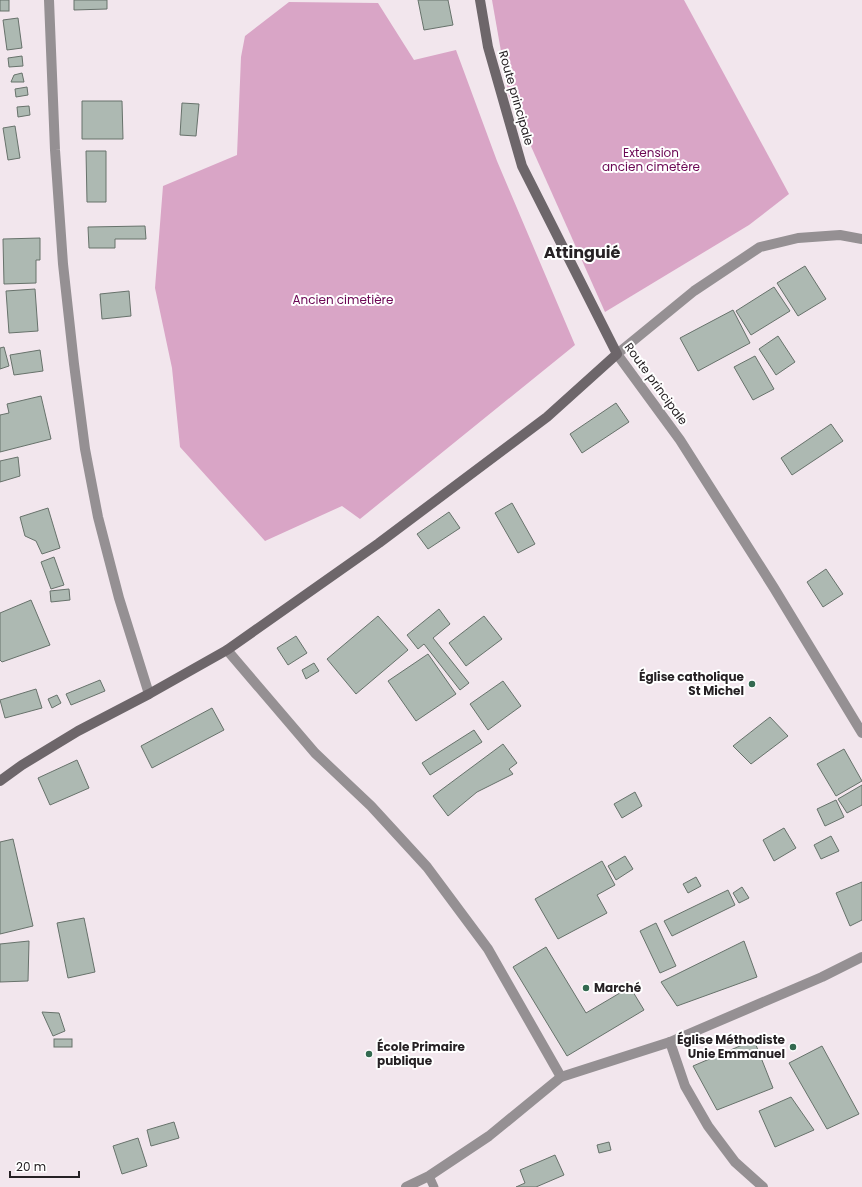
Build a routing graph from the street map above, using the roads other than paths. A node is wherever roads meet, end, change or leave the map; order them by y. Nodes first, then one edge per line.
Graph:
1 (49, 0) edge
2 (480, 0) edge
3 (862, 239) edge
4 (617, 354) junction
5 (227, 650) junction
6 (149, 694) junction
7 (862, 733) edge
8 (0, 781) edge
9 (862, 957) edge
10 (670, 1042) junction
11 (561, 1077) junction
12 (429, 1176) junction
13 (406, 1187) edge
14 (434, 1187) edge
15 (763, 1187) edge

1 - 6 street
2 - 4 street, Route principale
3 - 4 street
4 - 5 street
4 - 7 street, Route principale
5 - 6 street
5 - 11 street
6 - 8 street
9 - 10 street
10 - 11 street
10 - 15 street
11 - 12 street
12 - 13 street
12 - 14 lane

